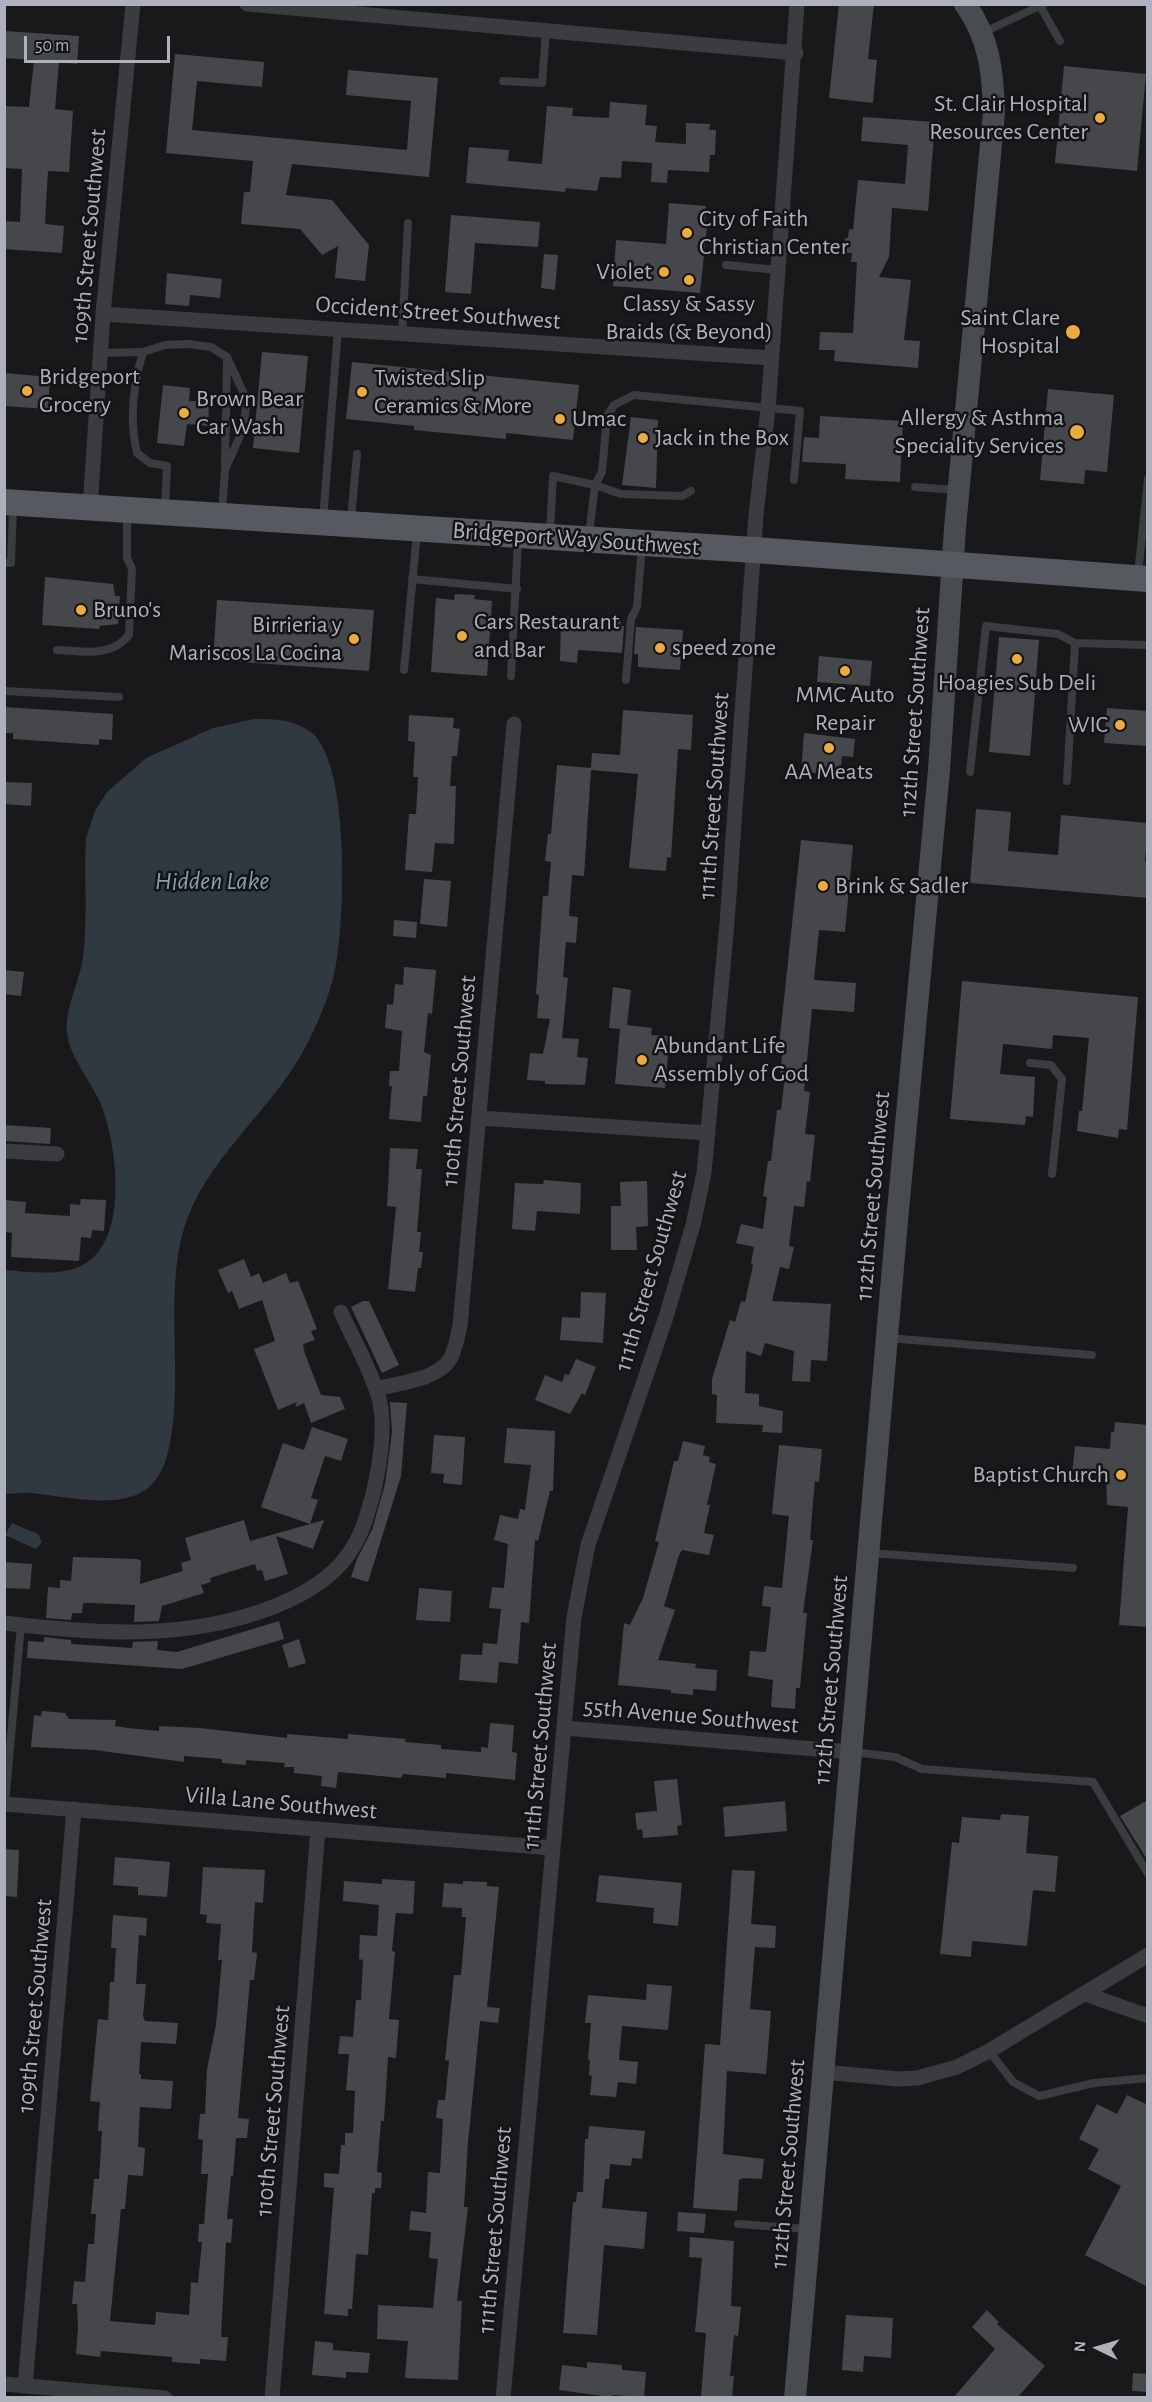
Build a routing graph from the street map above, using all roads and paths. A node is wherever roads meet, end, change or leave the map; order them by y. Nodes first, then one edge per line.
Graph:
1 (133, 4) edge
2 (247, 4) edge
3 (798, 4) edge
4 (965, 4) edge
5 (1042, 5) edge
6 (546, 31) junction
7 (982, 33) junction
8 (1060, 41) dead end
9 (796, 53) junction
10 (503, 81) dead end
11 (408, 223) dead end
12 (726, 265) dead end
13 (778, 270) junction
14 (103, 314) junction
15 (338, 329) junction
16 (402, 334) junction
17 (143, 352) junction
18 (101, 354) junction
19 (227, 357) junction
20 (771, 358) junction
21 (768, 409) junction
22 (357, 454) dead end
23 (225, 470) junction
24 (1148, 479) edge
25 (794, 480) dead end
26 (595, 485) junction
27 (915, 487) dead end
28 (959, 490) junction
29 (691, 491) dead end
30 (9, 503) edge
31 (90, 508) junction
32 (127, 511) junction
33 (164, 513) junction
34 (222, 516) junction
35 (323, 522) junction
36 (351, 524) junction
37 (417, 528) junction
38 (518, 535) junction
39 (550, 537) junction
40 (589, 540) junction
41 (642, 543) junction
42 (754, 550) junction
43 (4, 563) edge
44 (952, 564) junction
45 (412, 579) junction
46 (1142, 579) edge
47 (517, 589) junction
48 (1075, 643) junction
49 (1148, 645) edge
50 (57, 650) dead end
51 (404, 670) dead end
52 (511, 676) dead end
53 (626, 680) dead end
54 (4, 691) edge
55 (119, 698) dead end
56 (514, 724) dead end
57 (970, 772) dead end
58 (1067, 782) dead end
59 (1030, 1064) dead end
60 (479, 1118) junction
61 (708, 1133) junction
62 (4, 1151) edge
63 (57, 1154) dead end
64 (1052, 1174) dead end
65 (341, 1312) dead end
66 (887, 1338) junction
67 (1092, 1355) dead end
68 (376, 1389) junction
69 (870, 1553) junction
70 (1072, 1568) dead end
71 (4, 1623) edge
72 (21, 1625) junction
73 (564, 1728) junction
74 (851, 1752) junction
75 (5, 1804) edge
76 (74, 1809) junction
77 (318, 1829) junction
78 (553, 1848) junction
79 (1148, 1874) edge
80 (1148, 1955) edge
81 (1085, 1994) junction
82 (1148, 2016) edge
83 (989, 2052) junction
84 (824, 2072) junction
85 (1148, 2078) edge
86 (738, 2224) dead end
87 (809, 2230) junction
88 (4, 2384) edge
89 (25, 2385) junction
90 (165, 2397) edge
91 (272, 2397) edge
92 (503, 2397) edge
93 (795, 2397) edge

1 - 14 street, 109th Street Southwest
2 - 6 street
3 - 9 street, 111th Street Southwest
4 - 7 street, 112th Street Southwest
5 - 7 lane
5 - 8 lane
6 - 9 street
6 - 10 lane
7 - 28 street, 112th Street Southwest
9 - 13 street, 111th Street Southwest
11 - 16 lane
12 - 13 lane
13 - 20 street, 111th Street Southwest
14 - 15 street, Occident Street Southwest
14 - 18 street, 109th Street Southwest
15 - 16 street, Occident Street Southwest
15 - 35 lane
16 - 20 street, Occident Street Southwest
17 - 18 lane
17 - 19 lane
17 - 33 lane
18 - 31 street, 109th Street Southwest
19 - 23 lane
19 - 23 lane
20 - 21 street, 111th Street Southwest
21 - 25 lane
21 - 26 lane
21 - 42 street, 111th Street Southwest
22 - 36 lane
23 - 34 lane
24 - 46 lane
26 - 29 lane
26 - 39 lane
26 - 40 lane
27 - 28 lane
28 - 44 street, 112th Street Southwest
30 - 31 main road, Bridgeport Way Southwest
30 - 43 lane
31 - 32 main road, Bridgeport Way Southwest
32 - 33 main road, Bridgeport Way Southwest
32 - 50 lane
33 - 34 main road, Bridgeport Way Southwest
34 - 35 main road, Bridgeport Way Southwest
35 - 36 main road, Bridgeport Way Southwest
36 - 37 main road, Bridgeport Way Southwest
37 - 38 main road, Bridgeport Way Southwest
37 - 45 lane
38 - 39 main road, Bridgeport Way Southwest
38 - 47 lane
39 - 40 main road, Bridgeport Way Southwest
40 - 41 main road, Bridgeport Way Southwest
41 - 42 main road, Bridgeport Way Southwest
41 - 53 lane
42 - 44 main road, Bridgeport Way Southwest
42 - 61 street, 111th Street Southwest
44 - 46 main road, Bridgeport Way Southwest
44 - 66 street, 112th Street Southwest
45 - 47 lane
45 - 51 lane
47 - 52 lane
48 - 49 lane
48 - 57 lane
48 - 58 lane
54 - 55 lane
56 - 60 street, 110th Street Southwest
59 - 64 lane
60 - 61 street
60 - 68 street, 110th Street Southwest
61 - 73 street, 111th Street Southwest
62 - 63 street
65 - 68 street
66 - 67 lane
66 - 69 street, 112th Street Southwest
68 - 72 street
69 - 70 lane
69 - 74 street, 112th Street Southwest
71 - 72 street
72 - 75 lane
73 - 74 street, 55th Avenue Southwest
73 - 78 street, 111th Street Southwest
74 - 79 lane
74 - 84 street, 112th Street Southwest
75 - 76 street, Villa Lane Southwest
76 - 77 street, Villa Lane Southwest
76 - 89 street, 109th Street Southwest
77 - 78 street, Villa Lane Southwest
77 - 91 street, 110th Street Southwest
78 - 92 street, 111th Street Southwest
80 - 81 street
81 - 82 street
81 - 83 street
83 - 84 street
83 - 85 lane
84 - 87 street, 112th Street Southwest
86 - 87 lane
87 - 93 street, 112th Street Southwest
88 - 89 street
89 - 90 street

